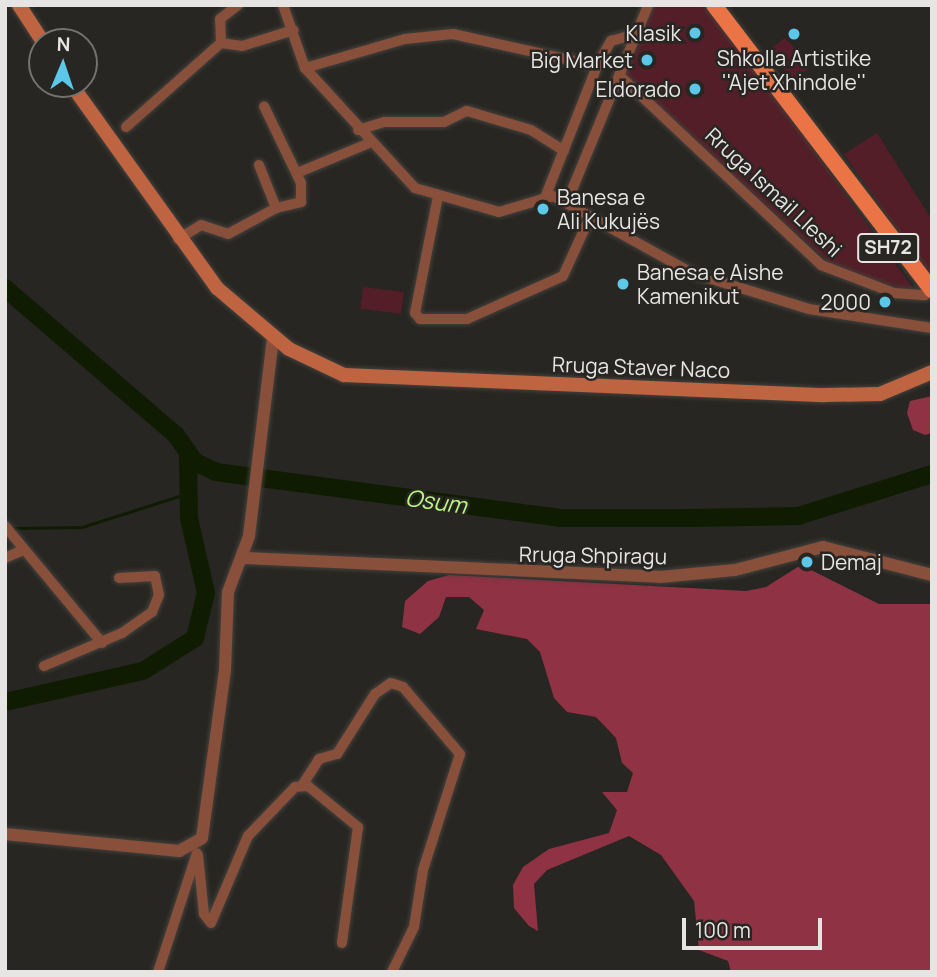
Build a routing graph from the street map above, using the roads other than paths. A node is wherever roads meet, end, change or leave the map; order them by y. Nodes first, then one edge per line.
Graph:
1 (19, 5) edge
2 (238, 5) edge
3 (283, 5) edge
4 (648, 5) edge
5 (715, 5) edge
6 (34, 28) edge
7 (294, 30) junction
8 (636, 34) junction
9 (221, 43) junction
10 (597, 66) junction
11 (305, 68) junction
12 (619, 75) junction
13 (81, 98) edge
14 (264, 106) dead end
15 (126, 127) dead end
16 (358, 130) junction
17 (372, 142) junction
18 (564, 151) junction
19 (258, 165) dead end
20 (297, 173) junction
21 (547, 195) junction
22 (438, 197) junction
23 (567, 202) junction
24 (276, 208) junction
25 (590, 217) junction
26 (178, 239) junction
27 (929, 296) edge
28 (932, 328) edge
29 (273, 337) junction
30 (932, 372) edge
31 (7, 530) edge
32 (21, 551) junction
33 (5, 558) edge
34 (245, 558) junction
35 (932, 575) edge
36 (119, 578) dead end
37 (102, 643) junction
38 (44, 666) dead end
39 (303, 784) junction
40 (5, 834) edge
41 (197, 850) junction
42 (342, 943) dead end
43 (158, 972) edge
44 (392, 972) edge

1 - 6 main road
2 - 9 street
3 - 7 street
4 - 8 street
5 - 27 main road, SH72
7 - 9 street
7 - 11 street
8 - 10 street
8 - 12 street
9 - 15 street
10 - 11 street
10 - 18 street
11 - 16 street
12 - 23 street
12 - 27 street, Rruga Ismail Lleshi
13 - 26 main road
14 - 20 street
16 - 17 street
16 - 18 street
17 - 20 street
17 - 22 street
18 - 21 street
19 - 24 street
20 - 24 street
21 - 22 street
21 - 23 street
22 - 25 street
23 - 25 street
24 - 26 street
25 - 28 street
26 - 29 main road
29 - 30 main road, Rruga Staver Naco
29 - 34 street
31 - 32 street
32 - 33 street
32 - 37 street
34 - 35 street, Rruga Shpiragu
34 - 41 street
36 - 37 street
37 - 38 street
39 - 41 street
39 - 42 street
39 - 44 street
40 - 41 street
41 - 43 street

